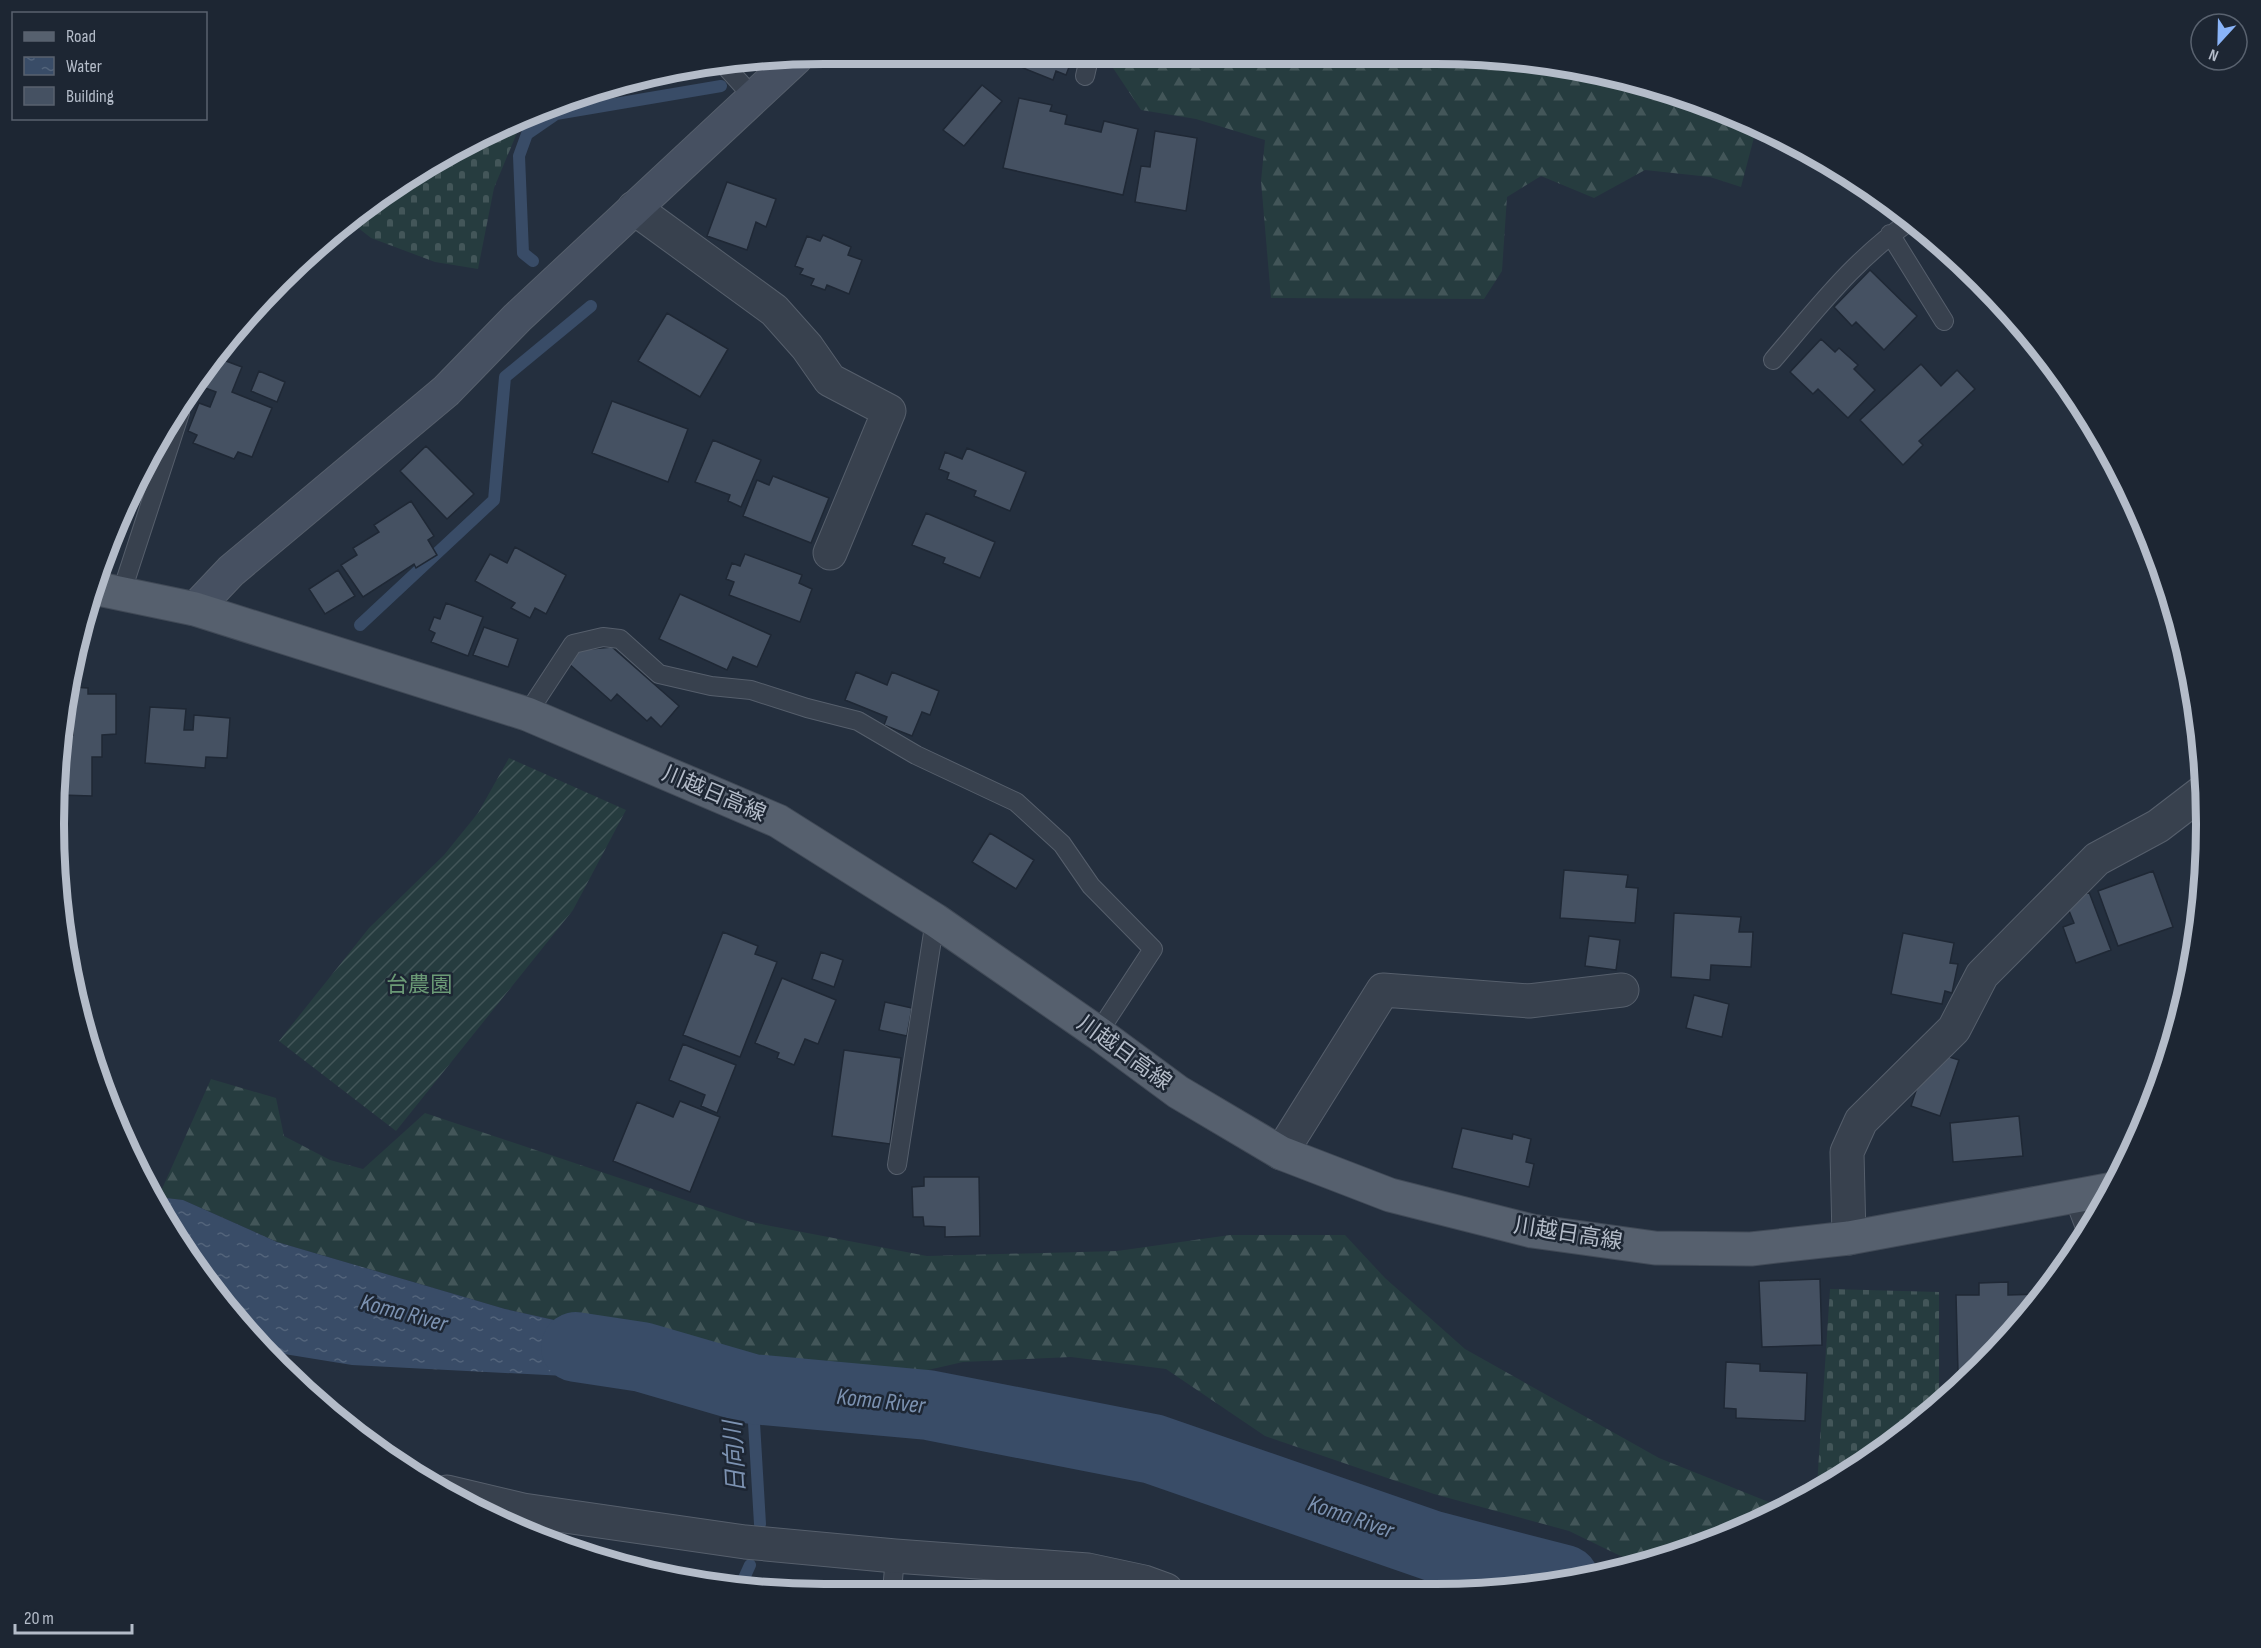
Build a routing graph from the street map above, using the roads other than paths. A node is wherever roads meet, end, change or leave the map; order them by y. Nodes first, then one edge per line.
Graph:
1 (1088, 64) edge
2 (788, 65) edge
3 (729, 71) edge
4 (1085, 76) dead end
5 (754, 98) junction
6 (634, 208) junction
7 (1904, 225) edge
8 (1890, 234) junction
9 (1944, 321) dead end
10 (1773, 360) dead end
11 (170, 438) edge
12 (830, 553) dead end
13 (107, 591) edge
14 (195, 609) junction
15 (527, 714) junction
16 (2195, 797) edge
17 (935, 920) junction
18 (1623, 990) dead end
19 (1098, 1033) junction
20 (1281, 1154) junction
21 (897, 1165) dead end
22 (2102, 1191) edge
23 (2073, 1196) junction
24 (2083, 1223) edge
25 (1850, 1238) junction
26 (476, 1499) edge
27 (896, 1556) junction
28 (893, 1584) edge
29 (1150, 1584) edge

1 - 4 lane
2 - 5 street
3 - 5 lane
5 - 6 street
6 - 12 street
6 - 14 street
7 - 8 lane
8 - 9 lane
8 - 10 lane
11 - 13 lane
13 - 14 main road, 川越日高線
14 - 15 main road, 川越日高線
15 - 17 main road, 川越日高線
15 - 19 lane
16 - 25 street
17 - 19 main road, 川越日高線
17 - 21 lane
18 - 20 street
19 - 20 main road, 川越日高線
20 - 25 main road, 川越日高線
22 - 23 main road, 川越日高線
23 - 24 lane
23 - 25 main road, 川越日高線
26 - 27 street
27 - 28 lane
27 - 29 street

